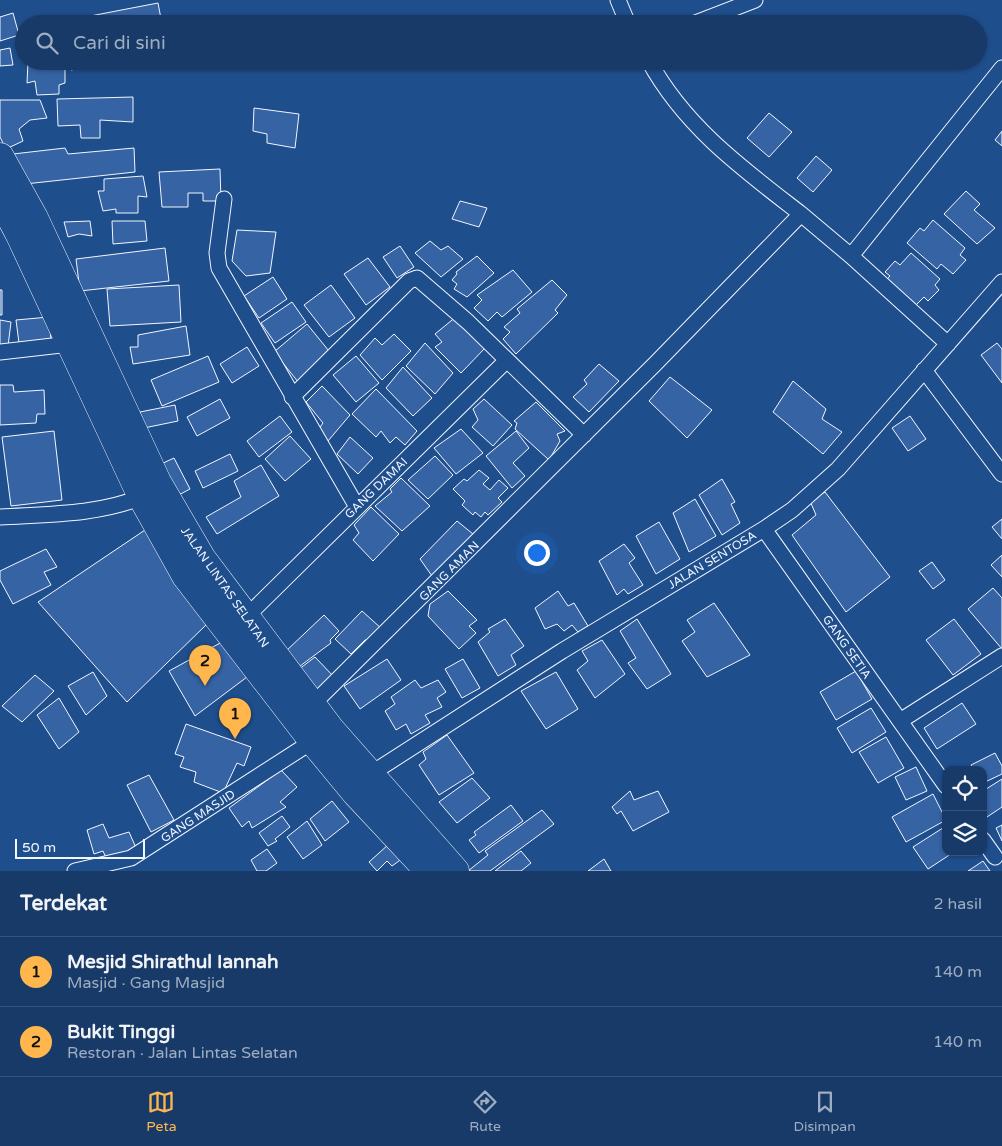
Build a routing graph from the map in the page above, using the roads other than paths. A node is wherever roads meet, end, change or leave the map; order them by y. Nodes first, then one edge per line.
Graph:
1 (618, 0) edge
2 (755, 0) edge
3 (624, 15) edge
4 (716, 15) edge
5 (1002, 68) edge
6 (654, 70) edge
7 (0, 157) edge
8 (0, 197) edge
9 (224, 199) dead end
10 (800, 214) junction
11 (851, 256) junction
12 (1002, 282) edge
13 (70, 344) junction
14 (948, 344) junction
15 (0, 352) edge
16 (507, 360) junction
17 (924, 370) junction
18 (292, 397) junction
19 (584, 435) junction
20 (1002, 474) edge
21 (142, 497) junction
22 (357, 507) junction
23 (0, 517) edge
24 (764, 529) junction
25 (245, 618) junction
26 (1002, 656) edge
27 (312, 705) junction
28 (900, 721) junction
29 (313, 741) junction
30 (369, 775) junction
31 (942, 780) edge
32 (987, 846) edge
33 (995, 857) dead end
34 (75, 871) edge
35 (429, 871) edge
36 (455, 871) edge

1 - 3 street
2 - 4 street
5 - 11 street
6 - 10 street
7 - 25 highway, JALAN LINTAS SELATAN
8 - 13 highway, JALAN LINTAS SELATAN
9 - 18 street
10 - 11 street
10 - 19 street, GANG AMAN
11 - 14 street
12 - 14 street, JALAN SENTOSA
13 - 15 street
13 - 21 highway, JALAN LINTAS SELATAN
14 - 17 street, JALAN SENTOSA
16 - 18 street
16 - 19 street
16 - 22 street, GANG DAMAI
17 - 20 street
17 - 24 street, JALAN SENTOSA
18 - 22 street
19 - 27 street, GANG AMAN
21 - 23 street
21 - 29 highway, JALAN LINTAS SELATAN
22 - 25 street, GANG DAMAI
24 - 28 street, GANG SETIA
24 - 30 street, JALAN SENTOSA
25 - 27 highway, JALAN LINTAS SELATAN
26 - 28 street
27 - 30 highway, JALAN LINTAS SELATAN
28 - 31 street, GANG SETIA
29 - 34 street, GANG MASJID
29 - 35 highway, JALAN LINTAS SELATAN
30 - 36 highway, JALAN LINTAS SELATAN
32 - 33 street

